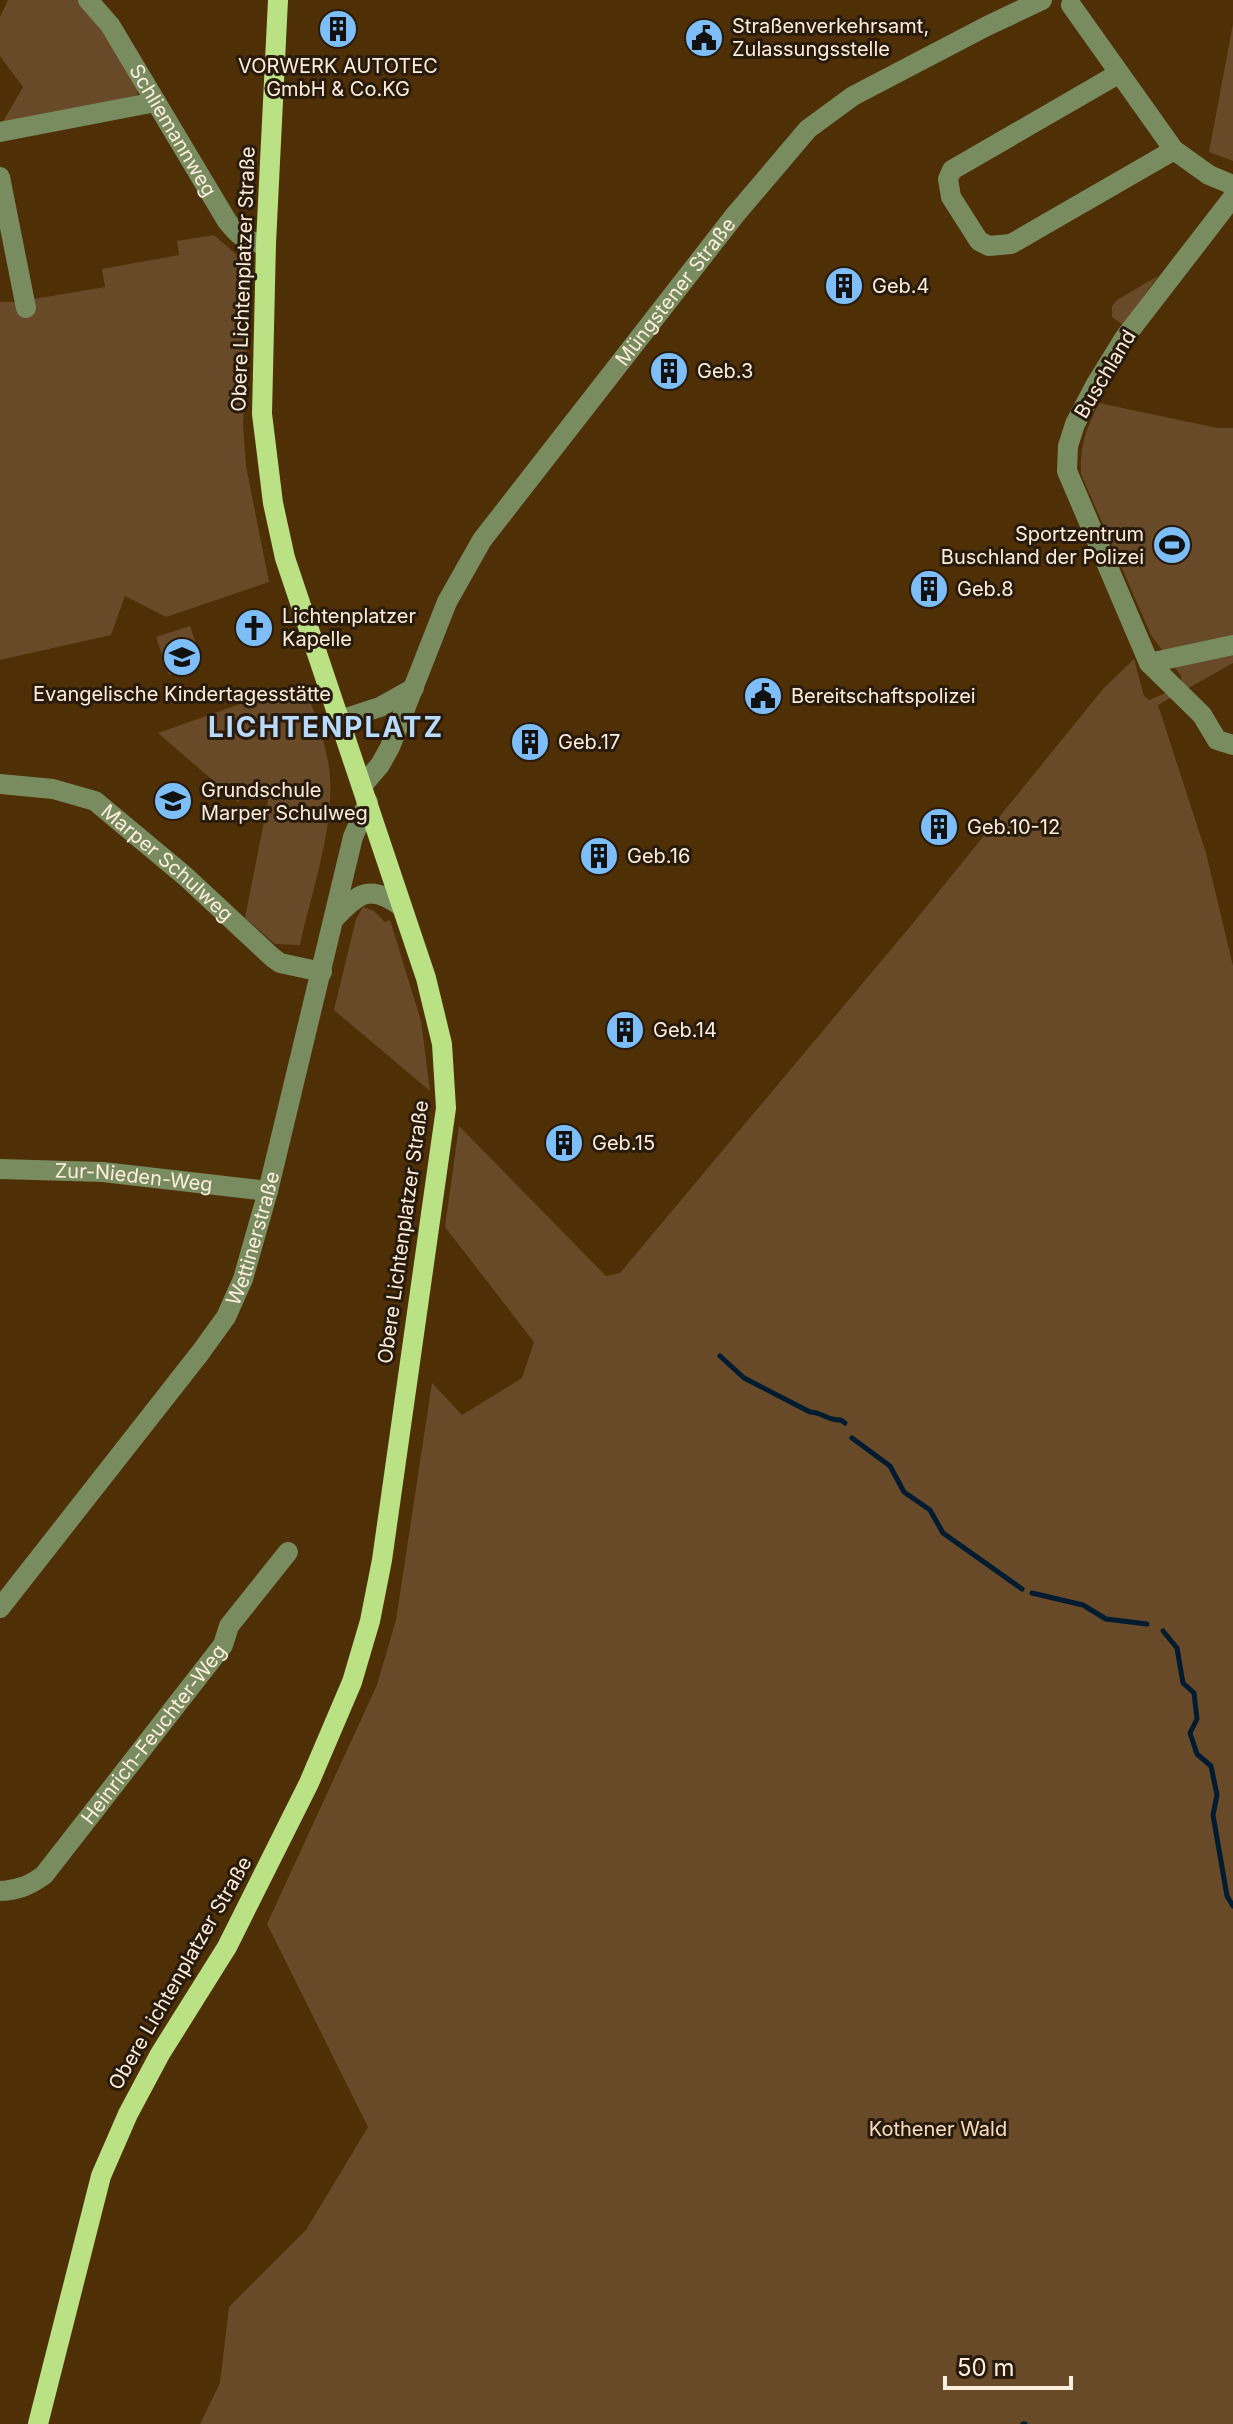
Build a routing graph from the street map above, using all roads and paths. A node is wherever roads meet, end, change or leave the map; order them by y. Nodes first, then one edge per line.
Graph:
1 (88, 0) edge
2 (278, 0) edge
3 (1044, 0) edge
4 (1074, 2) edge
5 (1118, 74) junction
6 (156, 102) junction
7 (0, 132) edge
8 (1174, 150) junction
9 (0, 177) edge
10 (1233, 185) edge
11 (1233, 197) edge
12 (266, 243) junction
13 (17, 297) dead end
14 (1233, 645) edge
15 (1149, 663) junction
16 (414, 688) junction
17 (340, 720) junction
18 (1233, 745) edge
19 (0, 784) edge
20 (365, 794) junction
21 (402, 907) junction
22 (334, 919) junction
23 (322, 972) junction
24 (0, 1169) edge
25 (268, 1191) junction
26 (288, 1552) dead end
27 (0, 1608) edge
28 (0, 1891) edge
29 (38, 2424) edge

1 - 6 street, Schliemannweg
2 - 12 main road, Obere Lichtenplatzer Straße
3 - 4 street
3 - 16 street, Müngstener Straße
4 - 5 street
5 - 8 street
5 - 8 street
6 - 7 street
6 - 12 street, Schliemannweg
8 - 10 street
9 - 13 street
11 - 15 street, Buschland
12 - 17 main road, Obere Lichtenplatzer Straße
14 - 15 street
15 - 18 street, Buschland
16 - 17 street
16 - 20 street, Müngstener Straße
17 - 20 main road, Obere Lichtenplatzer Straße
19 - 23 street, Marper Schulweg
20 - 21 main road, Obere Lichtenplatzer Straße
20 - 22 street, Wettinerstraße
21 - 22 street
21 - 29 main road, Obere Lichtenplatzer Straße
22 - 23 street, Wettinerstraße
23 - 25 street, Wettinerstraße
24 - 25 street, Zur-Nieden-Weg
25 - 27 street, Wettinerstraße
26 - 28 street, Heinrich-Feuchter-Weg

